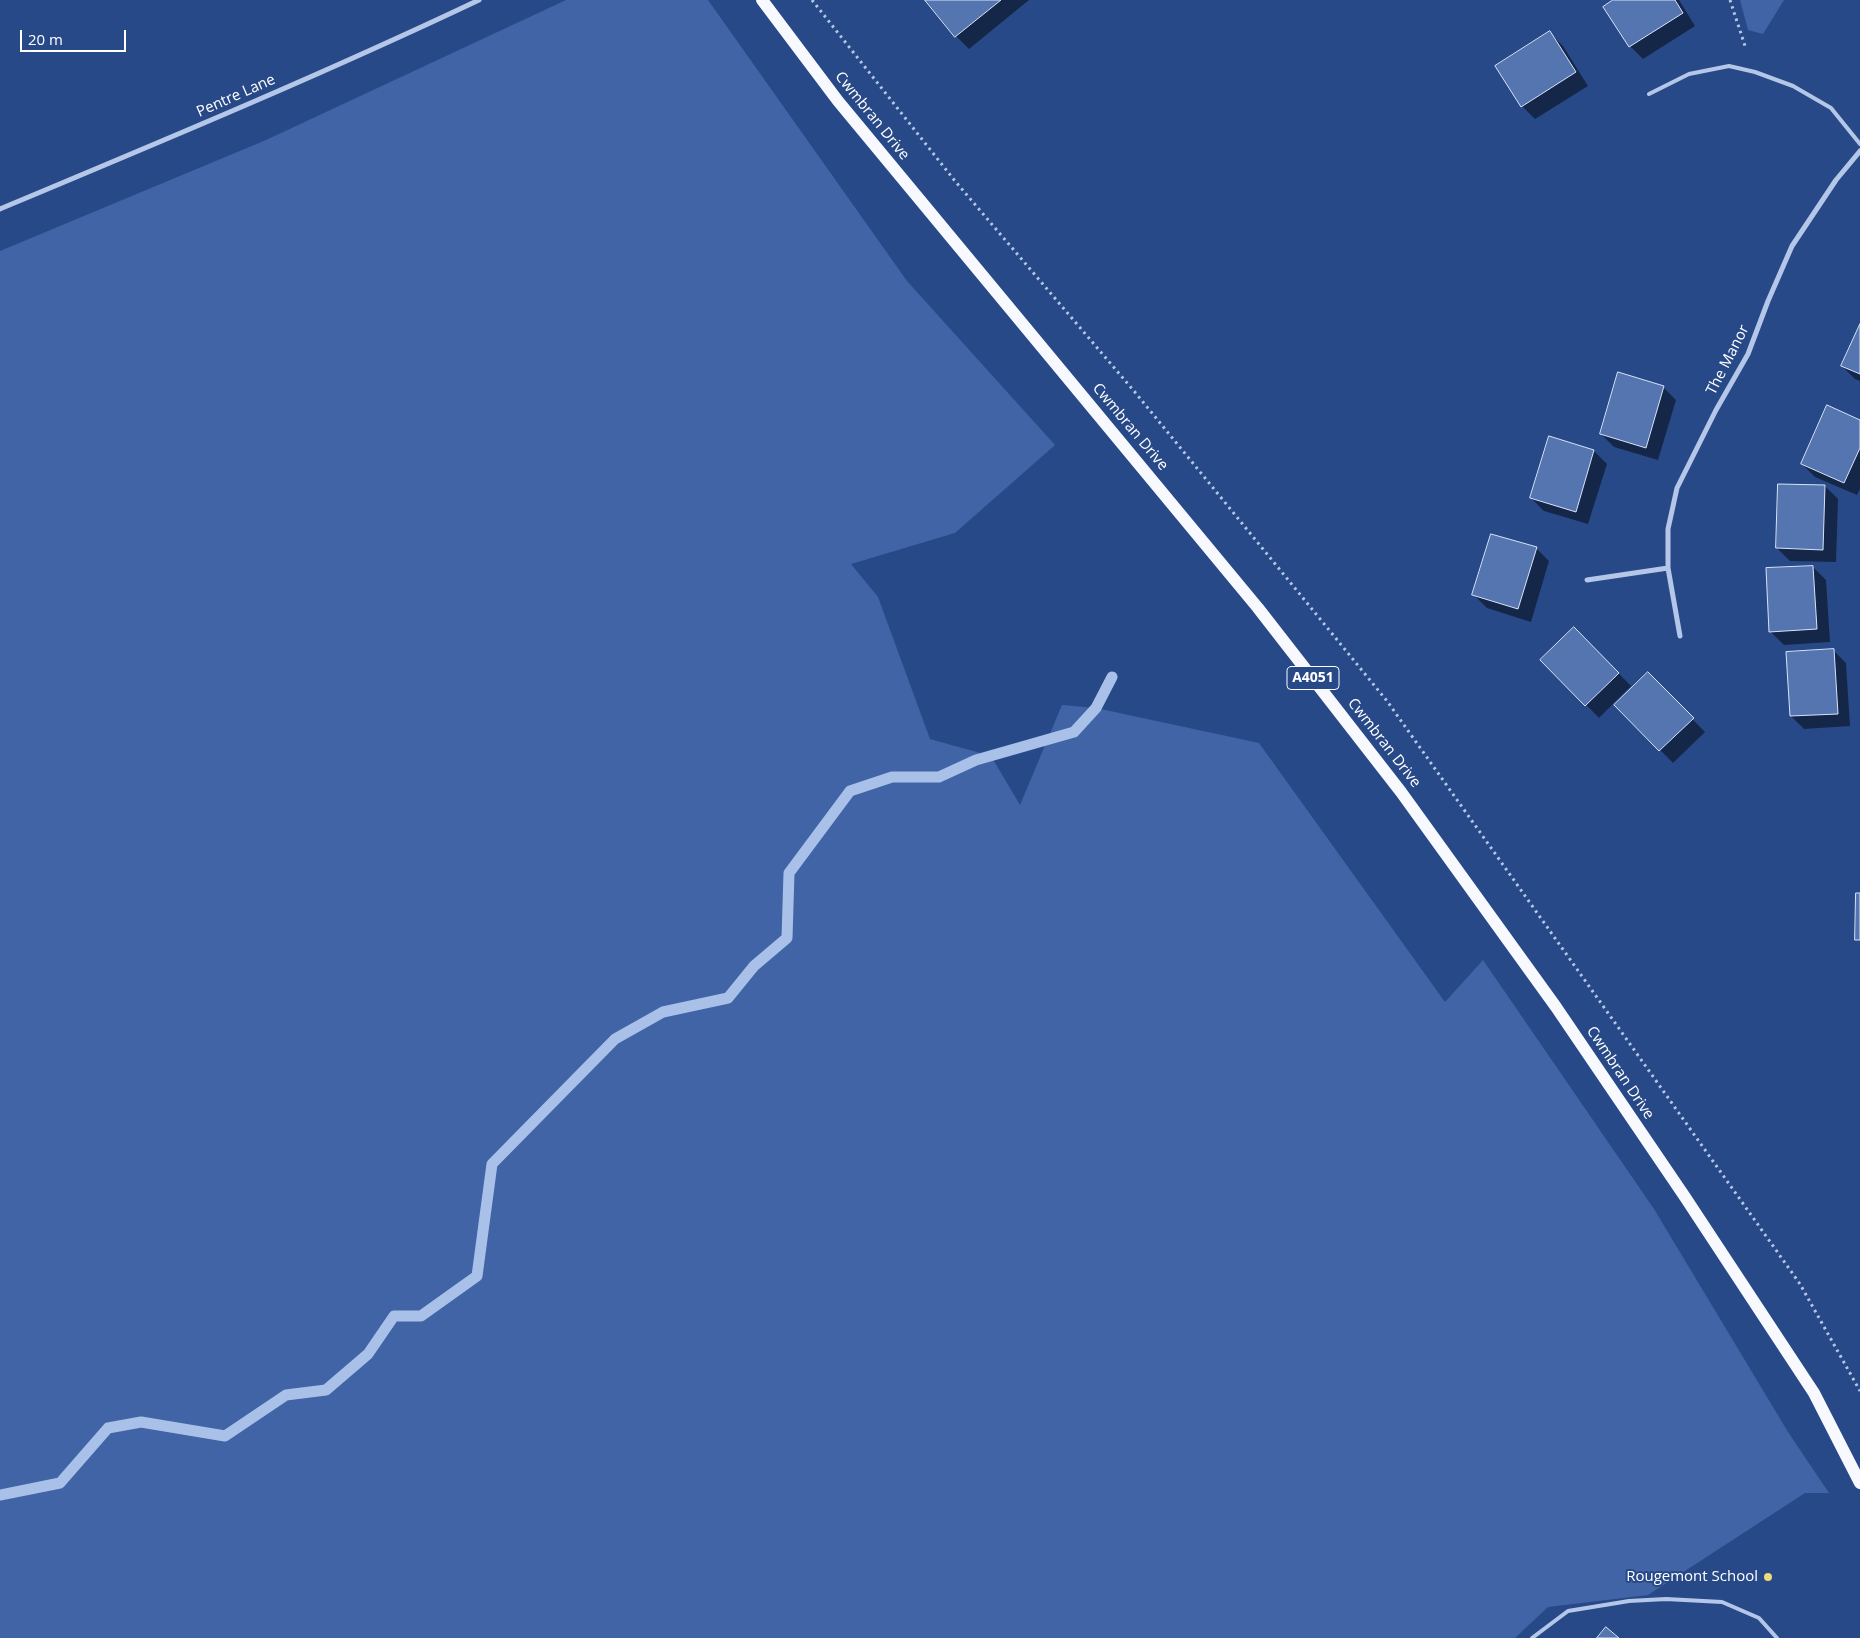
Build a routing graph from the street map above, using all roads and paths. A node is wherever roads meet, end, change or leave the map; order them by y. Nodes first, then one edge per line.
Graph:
1 (479, 0) edge
2 (762, 0) edge
3 (812, 0) edge
4 (1730, 0) edge
5 (1755, 72) junction
6 (1648, 94) dead end
7 (1860, 144) edge
8 (1860, 151) edge
9 (0, 210) edge
10 (1668, 568) junction
11 (1587, 580) dead end
12 (1680, 636) dead end
13 (1860, 1390) edge
14 (1860, 1483) edge
15 (1532, 1638) edge
16 (1777, 1638) edge

1 - 9 street, Pentre Lane
2 - 14 main road, Cwmbran Drive / A4051
3 - 13 path
4 - 5 path
5 - 6 lane
5 - 7 lane
8 - 10 street, The Manor
10 - 11 street
10 - 12 street, The Manor
15 - 16 lane

